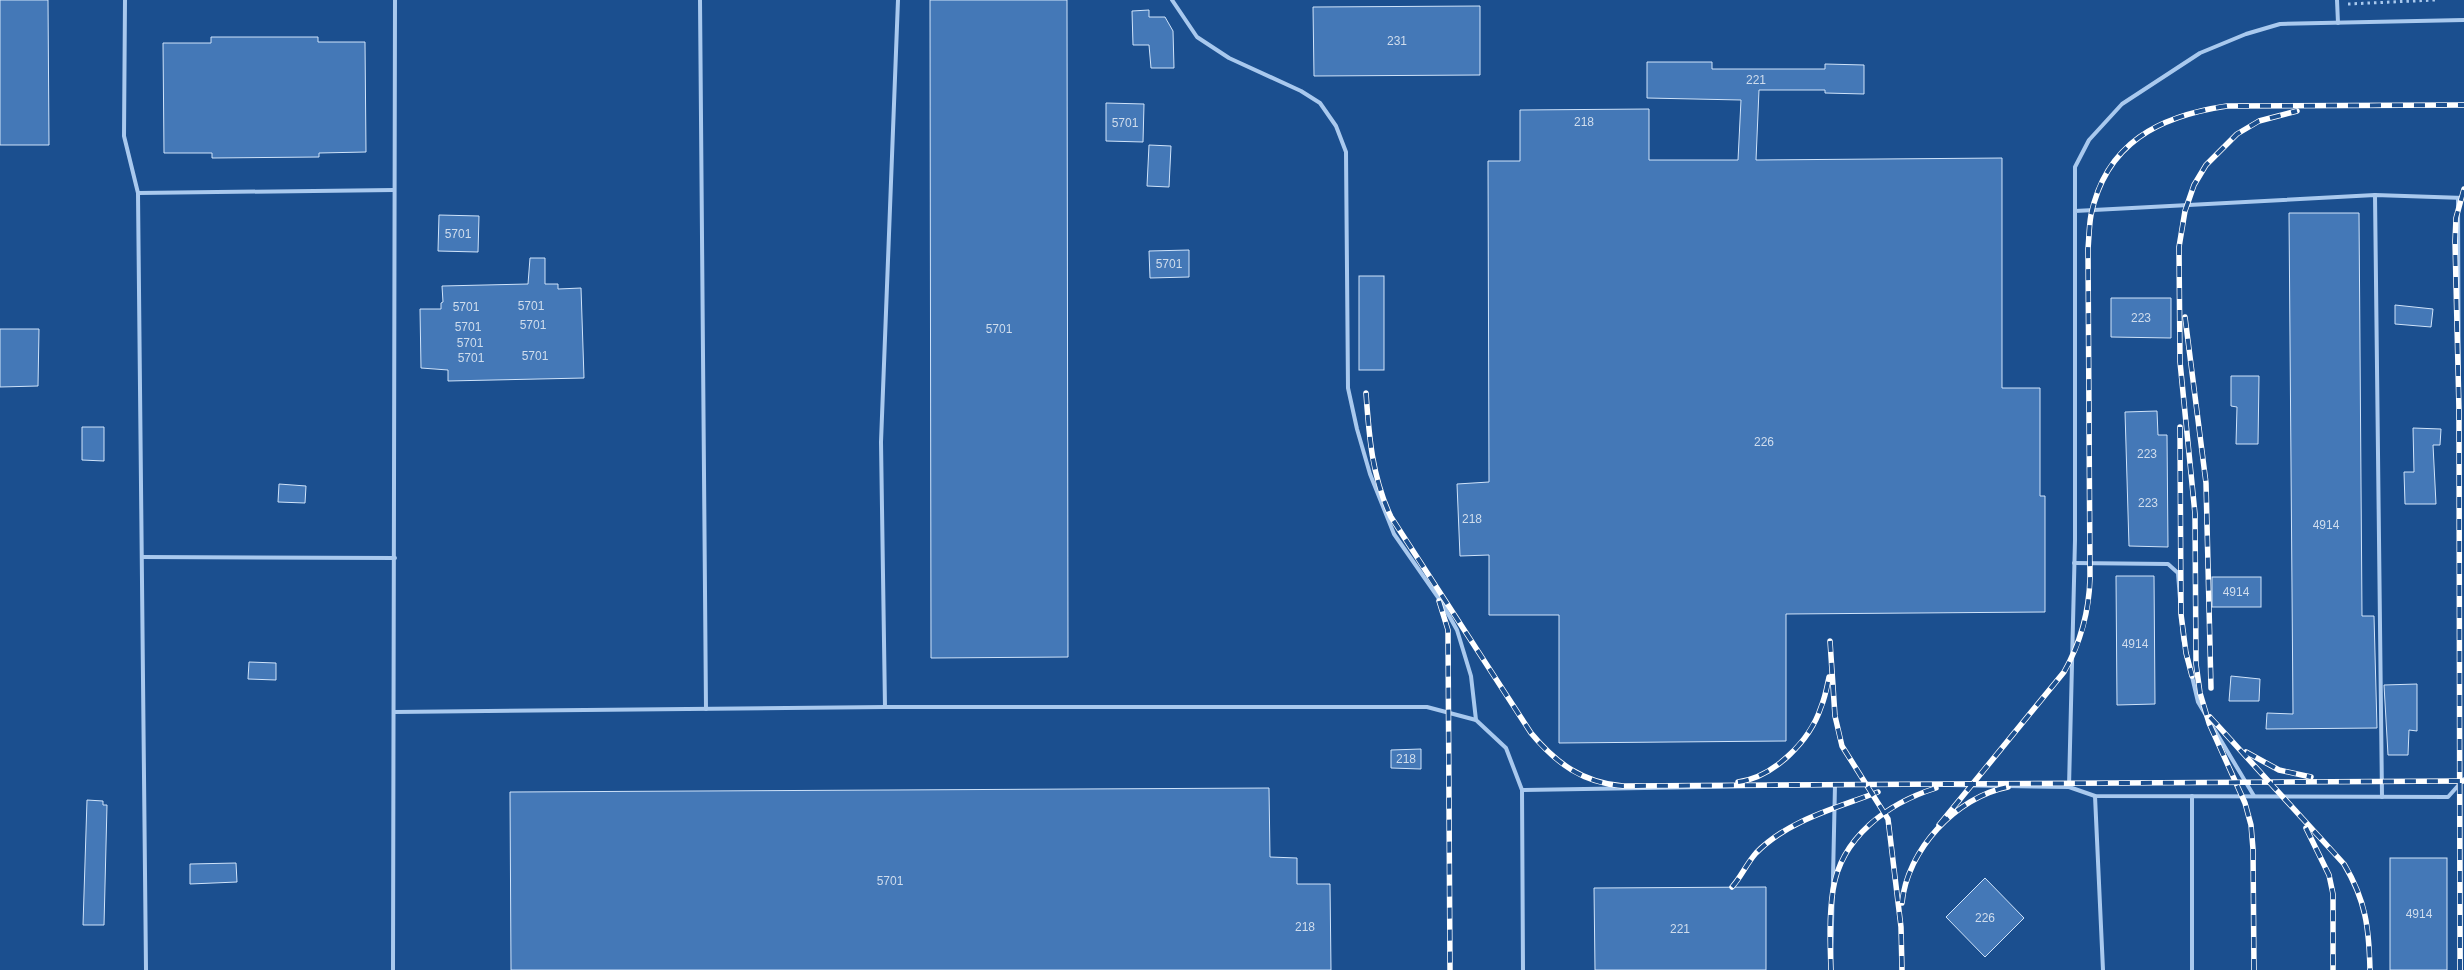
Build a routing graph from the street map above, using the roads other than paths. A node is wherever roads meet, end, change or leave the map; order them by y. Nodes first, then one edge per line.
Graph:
1 (126, 0) edge
2 (395, 0) edge
3 (700, 0) edge
4 (898, 0) edge
5 (1172, 0) edge
6 (2337, 2) edge
7 (2464, 20) edge
8 (2338, 23) junction
9 (394, 190) junction
10 (138, 193) junction
11 (2375, 196) junction
12 (2458, 198) junction
13 (2464, 198) edge
14 (2075, 211) junction
15 (142, 557) junction
16 (395, 558) junction
17 (2074, 563) junction
18 (884, 707) junction
19 (706, 709) junction
20 (394, 712) junction
21 (1476, 720) junction
22 (2464, 779) edge
23 (1835, 784) junction
24 (2459, 784) junction
25 (2069, 787) junction
26 (1522, 790) junction
27 (2095, 796) junction
28 (2192, 796) junction
29 (2254, 796) junction
30 (2382, 797) junction
31 (146, 970) edge
32 (393, 970) edge
33 (1523, 970) edge
34 (1832, 970) edge
35 (2102, 970) edge
36 (2192, 970) edge
37 (2461, 970) edge

1 - 10 lane
2 - 9 lane
3 - 19 lane
4 - 18 lane
5 - 21 lane
6 - 8 lane
7 - 8 lane
8 - 14 lane
9 - 10 lane
9 - 16 lane
10 - 15 lane
11 - 12 lane
11 - 14 lane
11 - 30 lane
12 - 13 lane
12 - 24 lane
14 - 17 lane
15 - 16 lane
15 - 31 lane
16 - 20 lane
17 - 25 lane
17 - 29 lane
18 - 19 lane
18 - 21 lane
19 - 20 lane
20 - 32 lane
21 - 26 lane
22 - 24 lane
23 - 25 lane
23 - 26 lane
23 - 34 lane
24 - 30 lane
24 - 37 lane
25 - 27 lane
26 - 33 lane
27 - 28 lane
27 - 35 lane
28 - 29 lane
28 - 36 lane
29 - 30 lane

